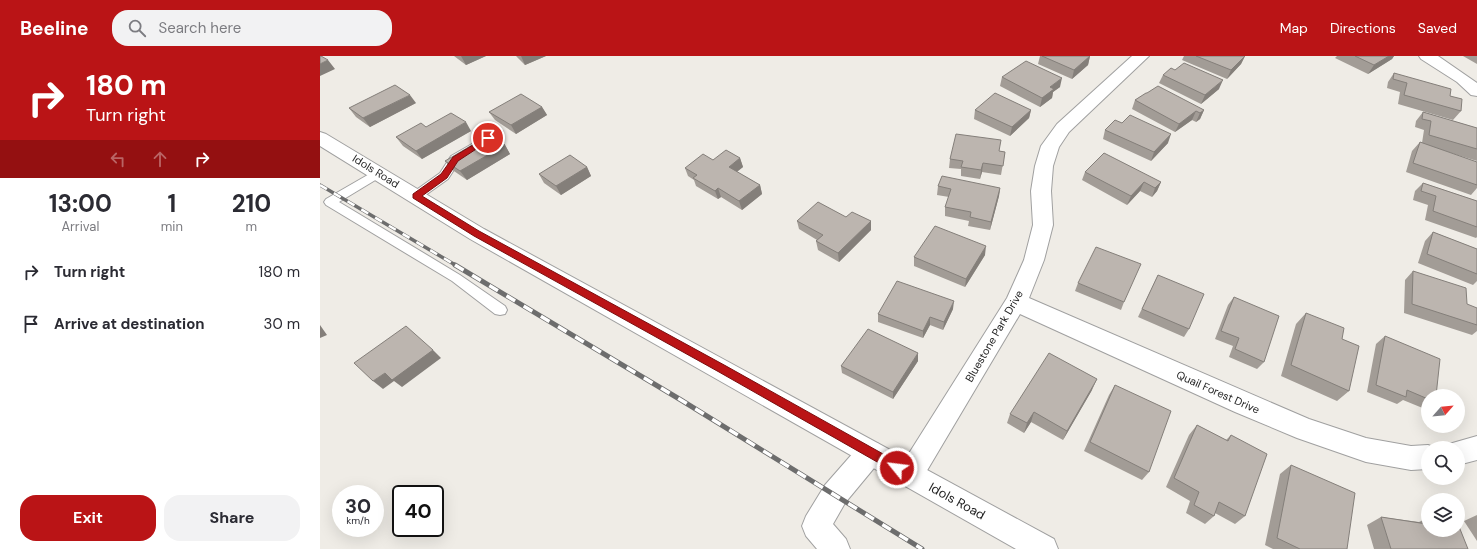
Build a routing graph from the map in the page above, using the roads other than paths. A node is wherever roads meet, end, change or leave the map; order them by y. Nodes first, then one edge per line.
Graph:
1 (1141, 56) edge
2 (1427, 56) edge
3 (1477, 91) edge
4 (498, 132) dead end
5 (320, 138) edge
6 (378, 173) junction
7 (416, 196) junction
8 (325, 203) edge
9 (1016, 302) junction
10 (500, 310) dead end
11 (1477, 448) edge
12 (1465, 452) edge
13 (870, 453) junction
14 (1421, 457) edge
15 (910, 475) junction
16 (836, 549) edge
17 (1044, 549) edge

1 - 9 street, Bluestone Park Drive
2 - 3 street
4 - 7 lane
5 - 6 street, Idols Road
6 - 7 street, Idols Road
6 - 8 lane
7 - 13 street, Idols Road
8 - 10 lane
9 - 14 street, Quail Forest Drive
9 - 15 street, Bluestone Park Drive
11 - 12 street
13 - 15 street, Idols Road
13 - 16 street
15 - 17 street, Idols Road

